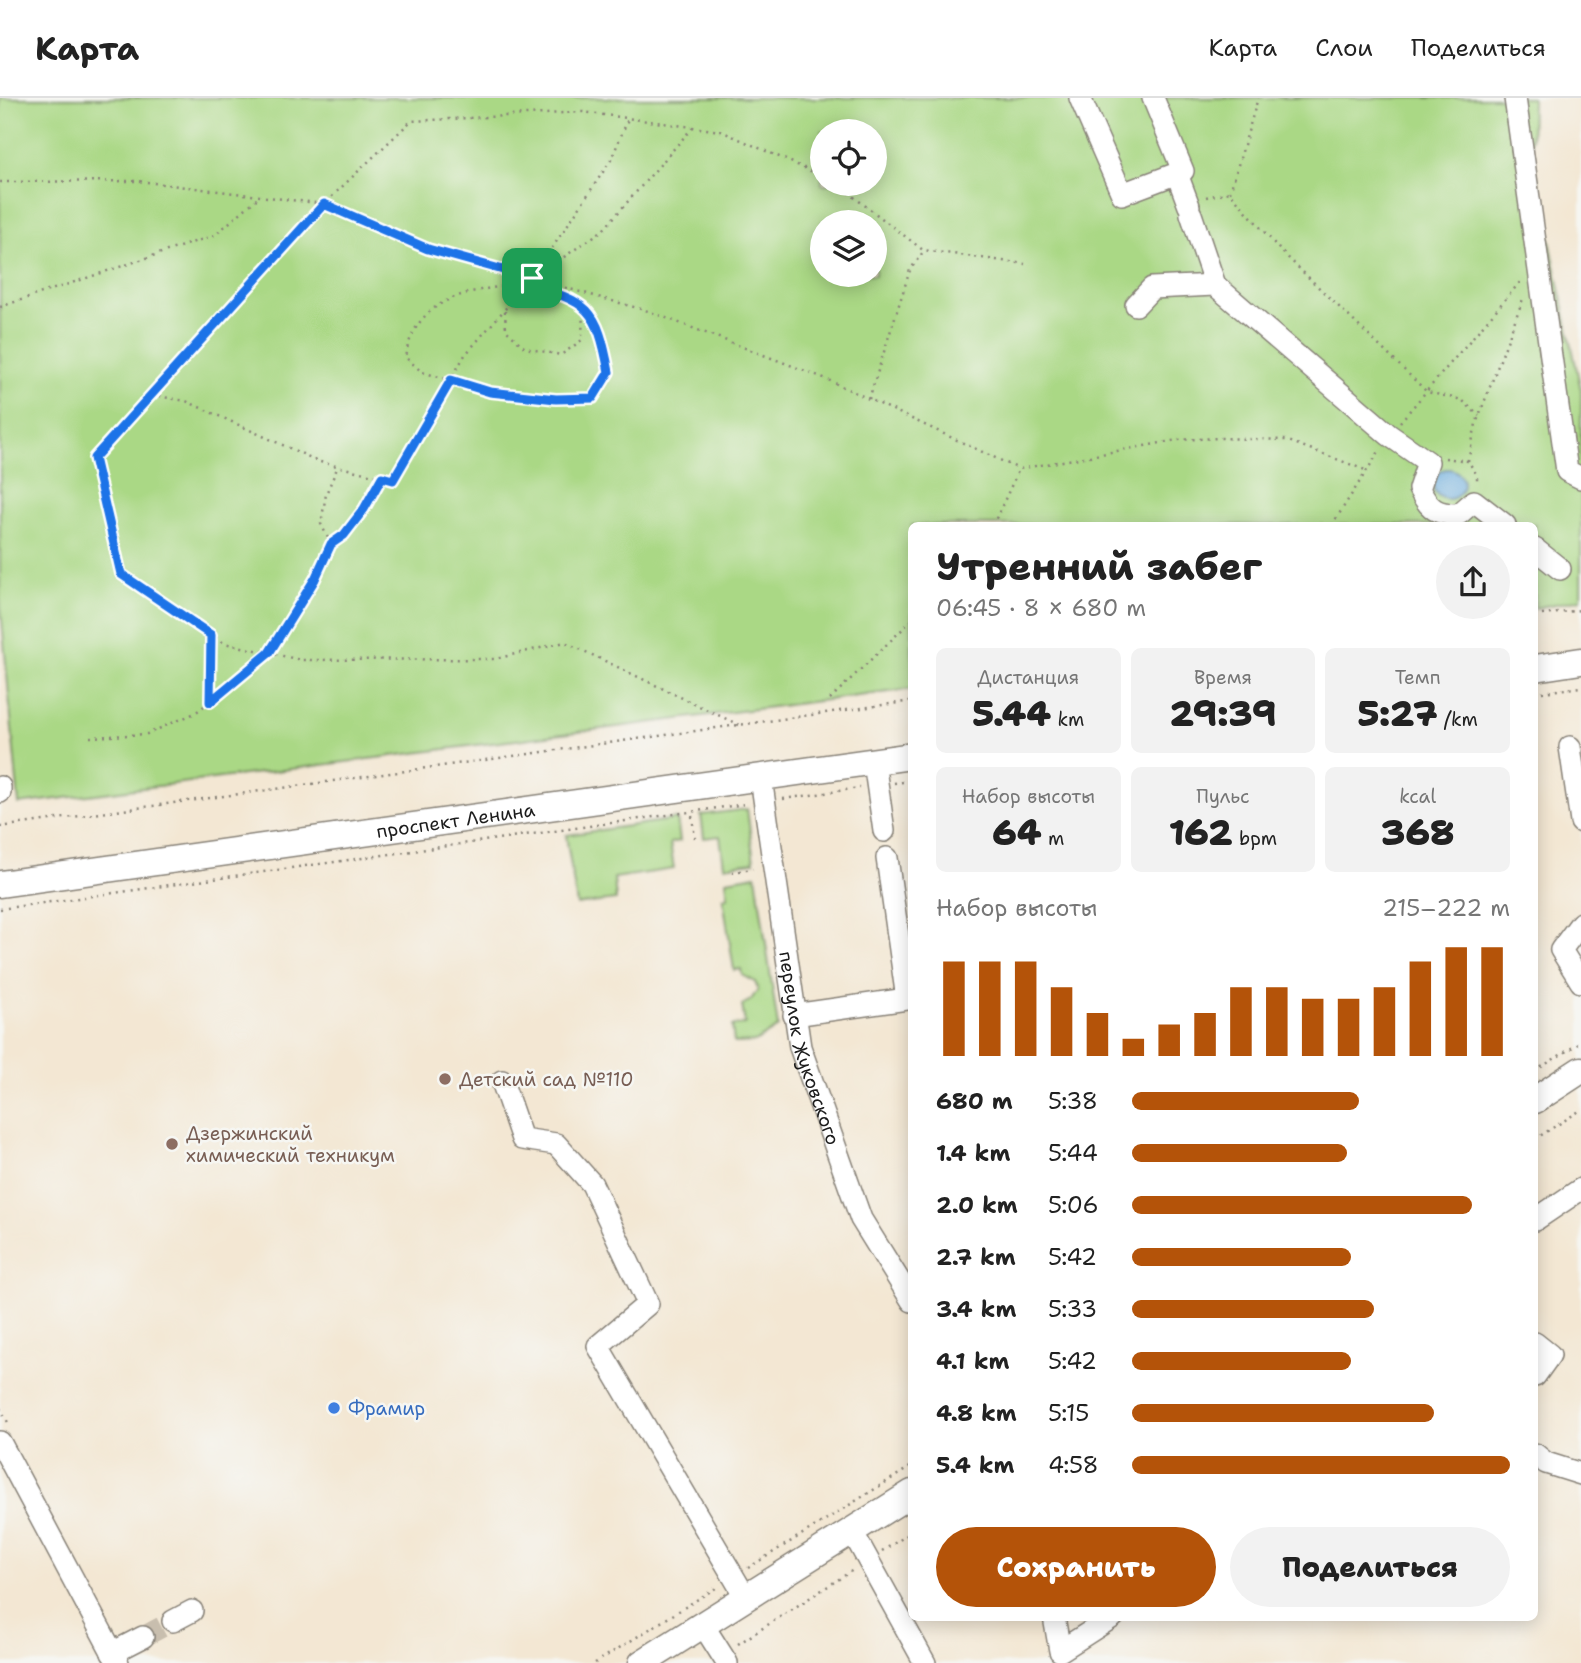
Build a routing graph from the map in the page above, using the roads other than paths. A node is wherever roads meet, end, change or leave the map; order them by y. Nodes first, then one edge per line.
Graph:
1 (1080, 98) edge
2 (1153, 98) edge
3 (1515, 98) edge
4 (1177, 174) junction
5 (1215, 285) junction
6 (1136, 305) dead end
7 (1581, 478) edge
8 (1500, 522) edge
9 (1538, 551) edge
10 (1560, 569) dead end
11 (1581, 661) edge
12 (1538, 668) edge
13 (1570, 747) dead end
14 (908, 758) edge
15 (876, 774) junction
16 (762, 790) junction
17 (1581, 822) edge
18 (884, 831) dead end
19 (887, 858) dead end
20 (0, 884) edge
21 (1581, 923) edge
22 (1581, 982) edge
23 (794, 1015) junction
24 (1581, 1070) edge
25 (502, 1081) dead end
26 (1538, 1098) edge
27 (1581, 1189) edge
28 (1538, 1218) edge
29 (908, 1295) edge
30 (1538, 1345) edge
31 (1538, 1372) edge
32 (0, 1442) edge
33 (1538, 1456) edge
34 (1581, 1474) edge
35 (908, 1496) edge
36 (852, 1531) junction
37 (740, 1587) junction
38 (1055, 1621) edge
39 (1107, 1621) edge
40 (703, 1625) junction
41 (143, 1637) tunnel mouth
42 (115, 1658) edge
43 (724, 1658) edge
44 (642, 1663) edge
45 (925, 1663) edge

1 - 4 street
2 - 4 street
3 - 7 street
4 - 5 street
5 - 6 street
5 - 8 street
9 - 10 street
11 - 12 main road
13 - 17 street
14 - 15 main road, проспект Ленина
15 - 16 main road, проспект Ленина
15 - 18 street
16 - 20 main road, проспект Ленина
16 - 23 street, переулок Жуковского
19 - 23 street
21 - 22 street
23 - 29 street, переулок Жуковского
24 - 26 main road
25 - 37 street
27 - 28 street
30 - 31 street
32 - 42 street
33 - 34 street
35 - 36 main road
36 - 37 main road
36 - 45 street
37 - 40 main road
38 - 39 street
40 - 43 street
40 - 44 main road
41 - 42 street

